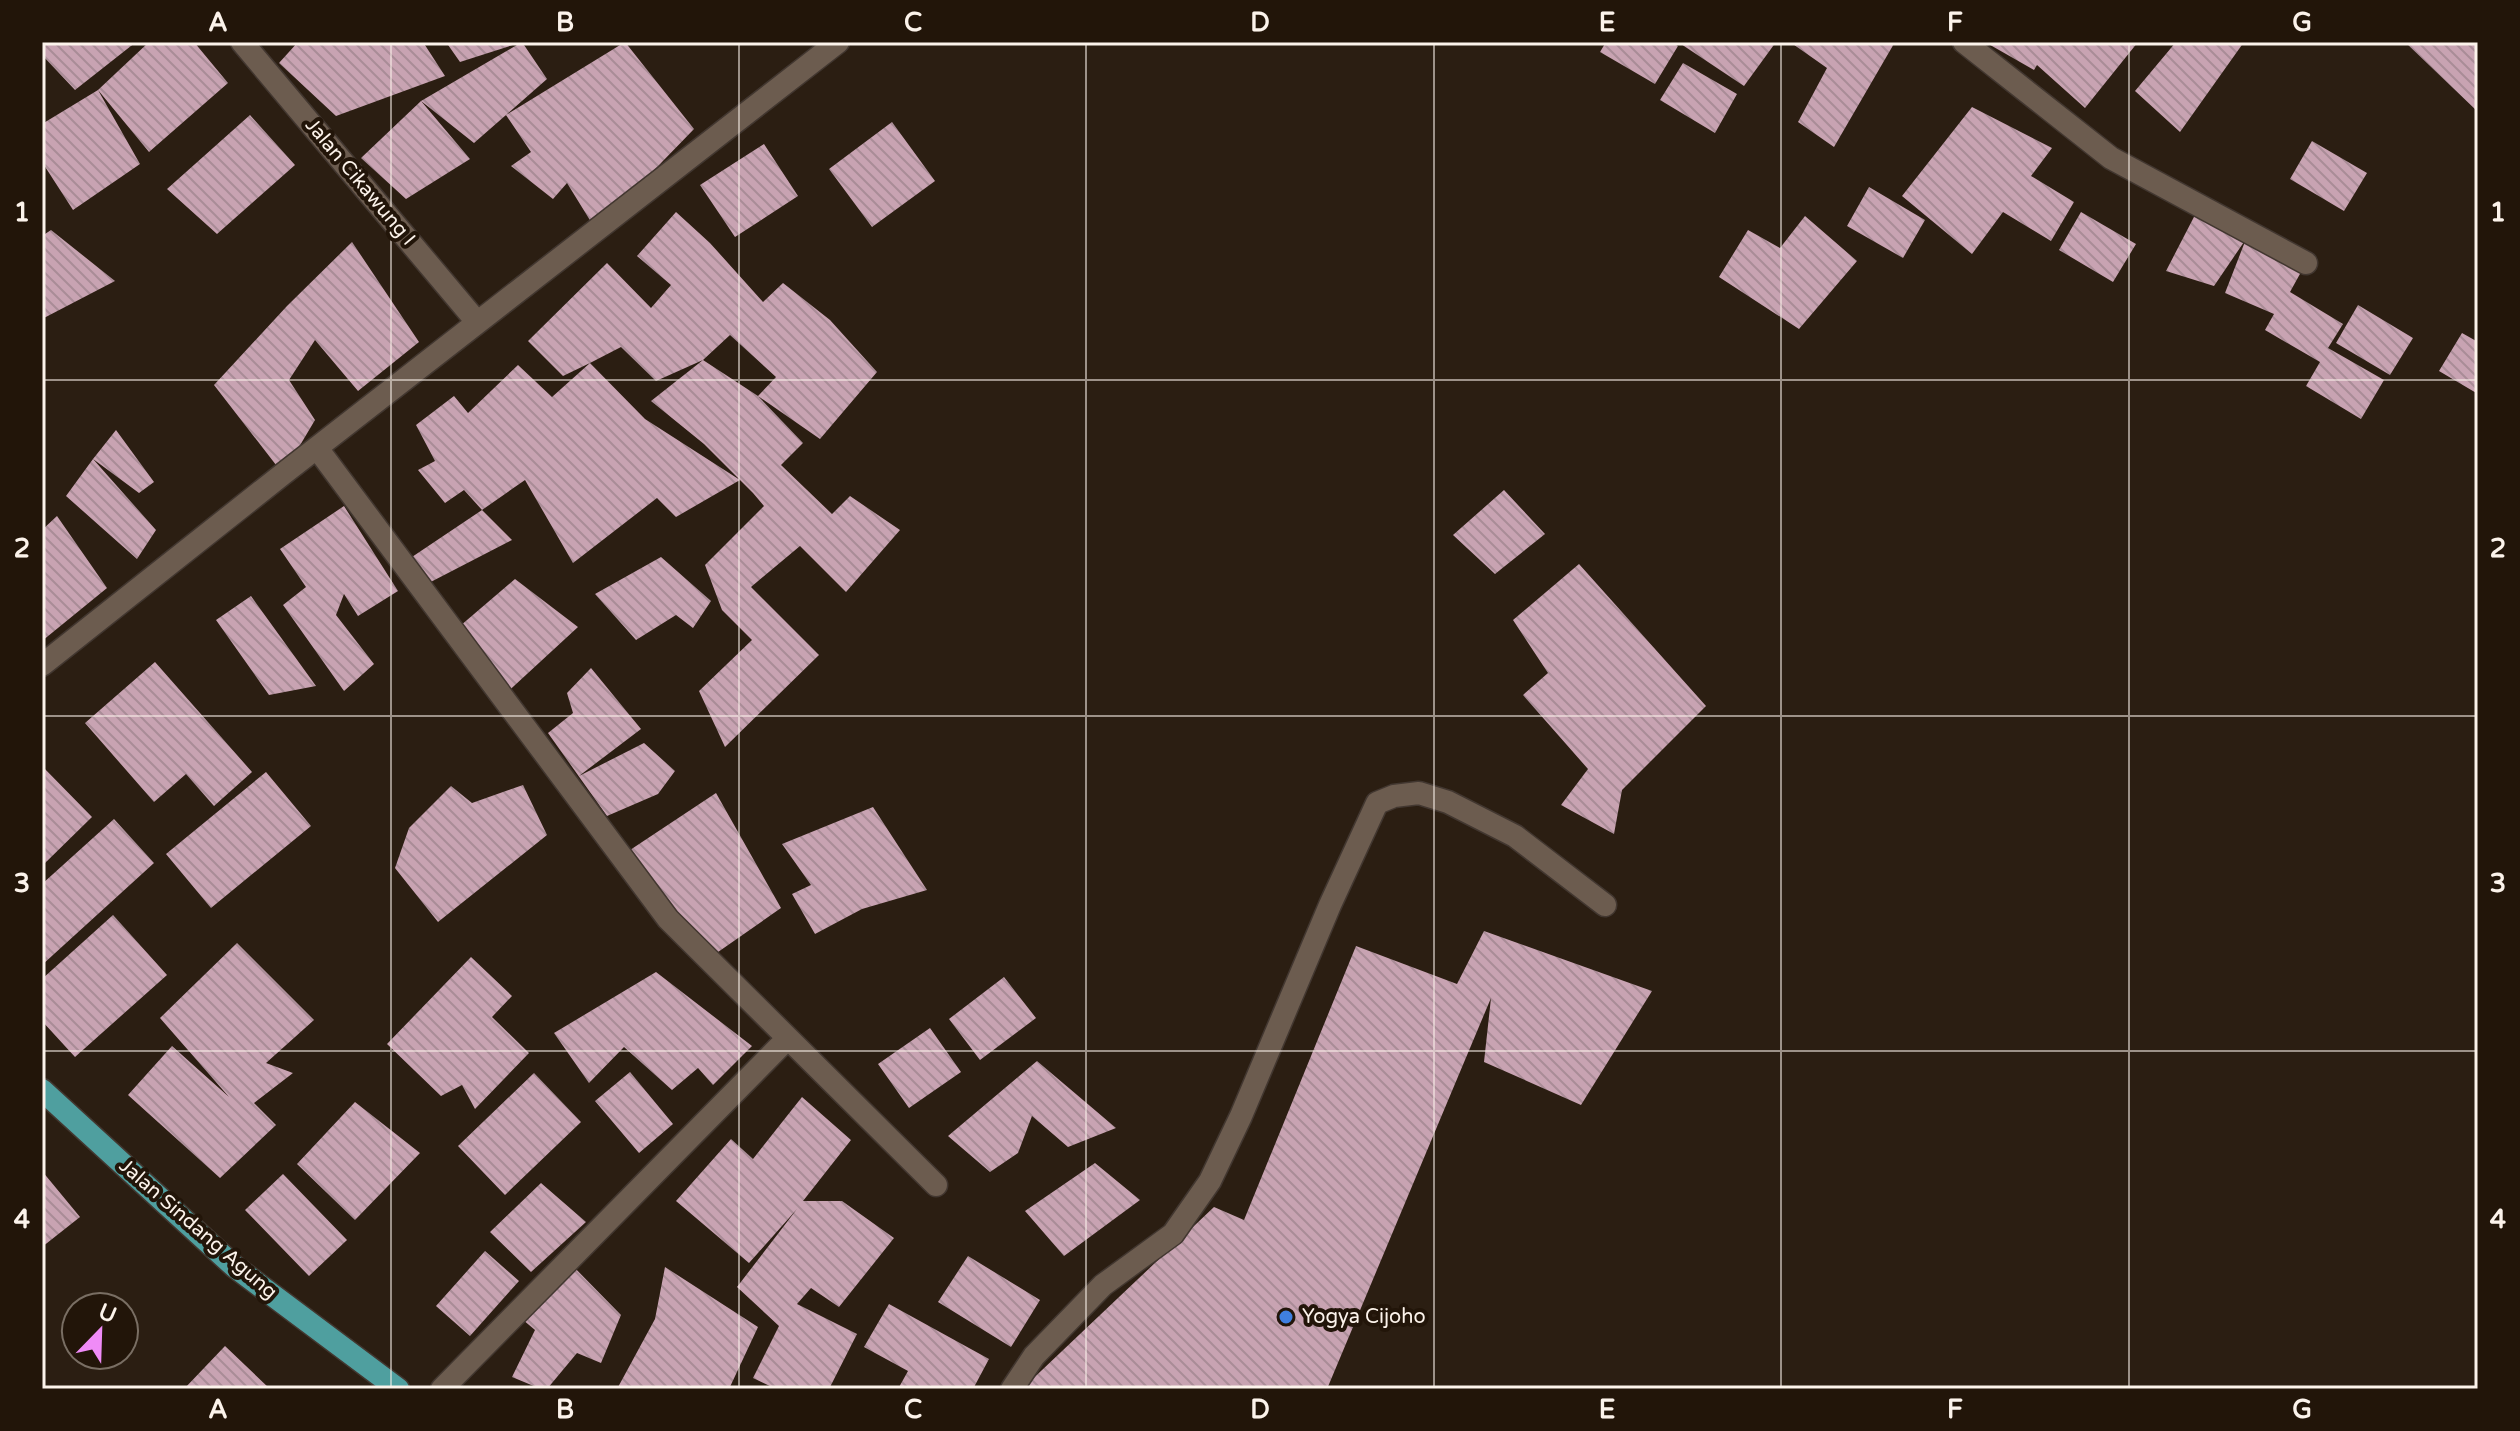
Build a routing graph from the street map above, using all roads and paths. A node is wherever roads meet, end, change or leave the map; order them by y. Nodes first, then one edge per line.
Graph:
1 (242, 42) edge
2 (838, 42) edge
3 (1964, 42) edge
4 (2306, 263) dead end
5 (477, 322) junction
6 (317, 448) junction
7 (42, 665) edge
8 (1605, 905) dead end
9 (787, 1039) junction
10 (42, 1090) edge
11 (936, 1185) dead end
12 (398, 1389) edge
13 (442, 1389) edge
14 (1012, 1389) edge

1 - 5 street, Jalan Cikawung I
2 - 5 street
3 - 4 street
5 - 6 street
6 - 7 street
6 - 9 street
8 - 14 street
9 - 11 street
9 - 13 street
10 - 12 main road, Jalan Sindang Agung

